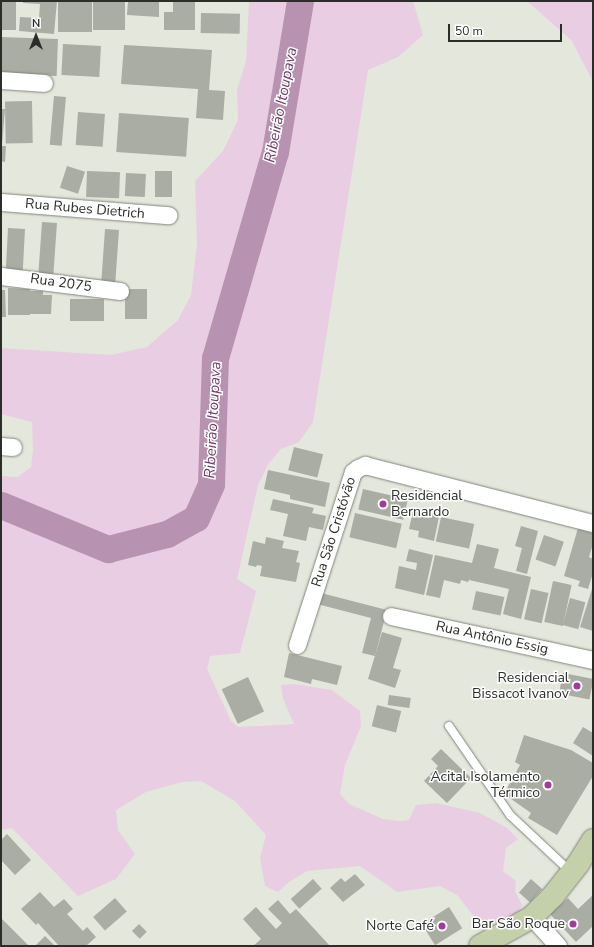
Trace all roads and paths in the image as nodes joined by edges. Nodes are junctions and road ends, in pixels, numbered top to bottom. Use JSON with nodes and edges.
{"nodes":[{"id":1,"x":1,"y":80,"type":"edge"},
{"id":2,"x":44,"y":83,"type":"dead end"},
{"id":3,"x":1,"y":202,"type":"edge"},
{"id":4,"x":168,"y":215,"type":"dead end"},
{"id":5,"x":1,"y":276,"type":"edge"},
{"id":6,"x":120,"y":291,"type":"dead end"},
{"id":7,"x":593,"y":523,"type":"edge"},
{"id":8,"x":391,"y":616,"type":"dead end"},
{"id":9,"x":297,"y":645,"type":"dead end"},
{"id":10,"x":593,"y":660,"type":"edge"},
{"id":11,"x":449,"y":726,"type":"dead end"},
{"id":12,"x":593,"y":840,"type":"edge"},
{"id":13,"x":572,"y":873,"type":"junction"},
{"id":14,"x":532,"y":917,"type":"junction"},
{"id":15,"x":480,"y":946,"type":"edge"},
{"id":16,"x":558,"y":946,"type":"edge"}],
"edges":[{"from":1,"to":2,"type":"street"},
{"from":3,"to":4,"type":"street","name":"Rua Rubes Dietrich"},
{"from":5,"to":6,"type":"street","name":"Rua 2075"},
{"from":7,"to":9,"type":"street","name":"Rua São Cristóvão"},
{"from":8,"to":10,"type":"street","name":"Rua Antônio Essig"},
{"from":11,"to":13,"type":"lane"},
{"from":12,"to":13,"type":"main road"},
{"from":13,"to":14,"type":"main road"},
{"from":14,"to":15,"type":"main road"},
{"from":14,"to":16,"type":"street"}]}
